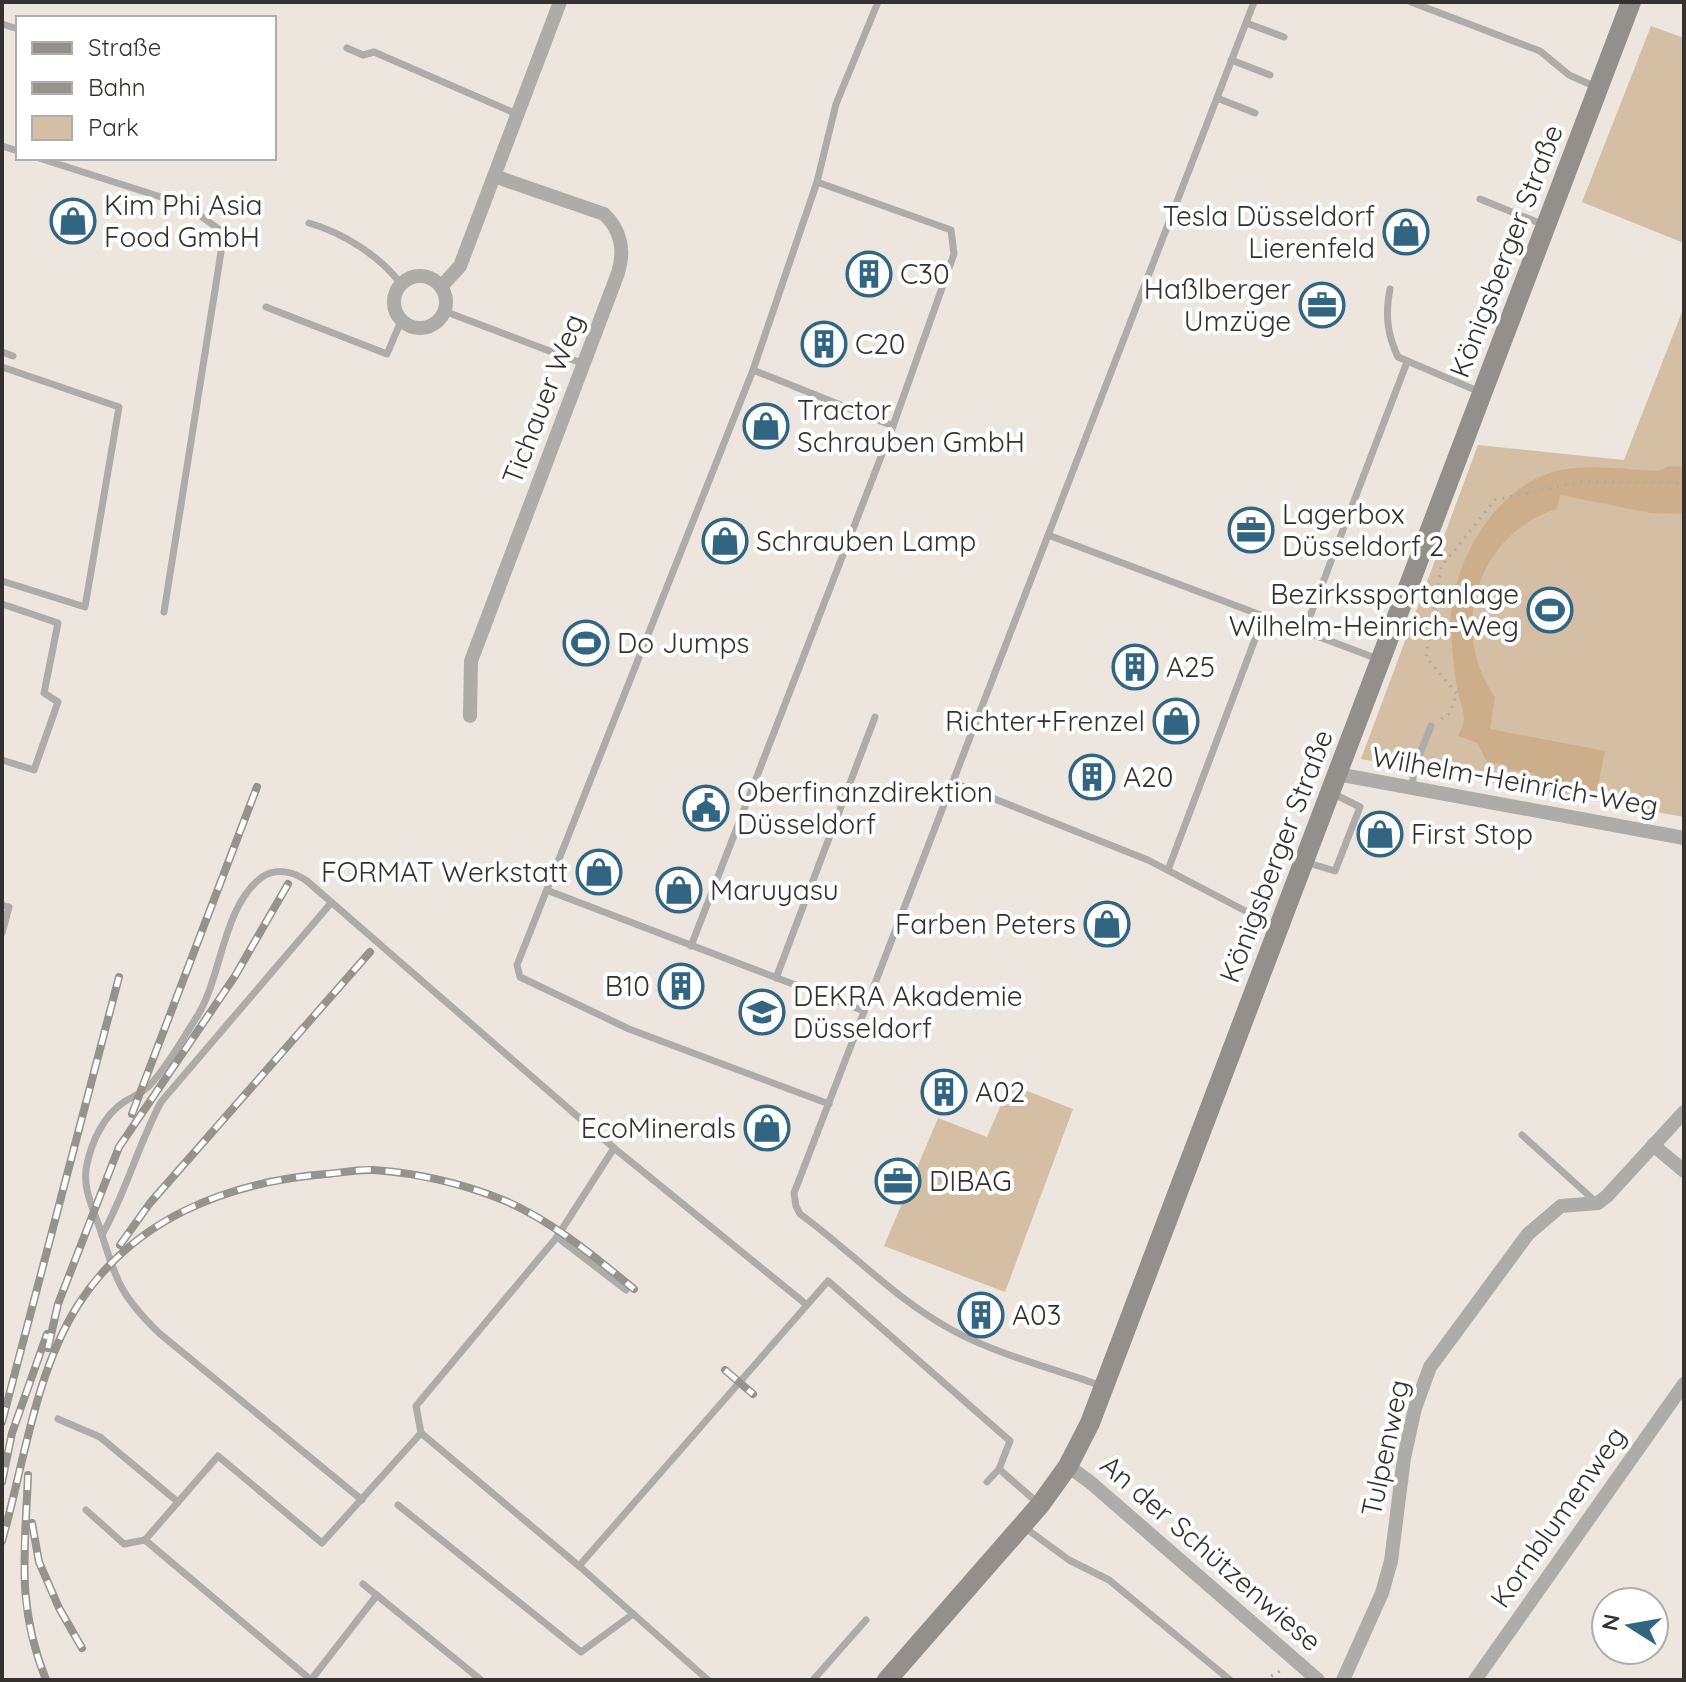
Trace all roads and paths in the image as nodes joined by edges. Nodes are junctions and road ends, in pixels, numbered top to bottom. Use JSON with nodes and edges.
{"nodes":[{"id":1,"x":560,"y":2,"type":"edge"},
{"id":2,"x":878,"y":2,"type":"edge"},
{"id":3,"x":1254,"y":2,"type":"edge"},
{"id":4,"x":1411,"y":2,"type":"edge"},
{"id":5,"x":1631,"y":2,"type":"edge"},
{"id":6,"x":1246,"y":23,"type":"junction"},
{"id":7,"x":1284,"y":37,"type":"dead end"},
{"id":8,"x":347,"y":48,"type":"dead end"},
{"id":9,"x":1231,"y":60,"type":"junction"},
{"id":10,"x":1270,"y":75,"type":"dead end"},
{"id":11,"x":1598,"y":88,"type":"junction"},
{"id":12,"x":1217,"y":98,"type":"junction"},
{"id":13,"x":1255,"y":113,"type":"dead end"},
{"id":14,"x":517,"y":114,"type":"junction"},
{"id":15,"x":45,"y":160,"type":"edge"},
{"id":16,"x":494,"y":176,"type":"junction"},
{"id":17,"x":817,"y":182,"type":"junction"},
{"id":18,"x":1480,"y":199,"type":"dead end"},
{"id":19,"x":309,"y":223,"type":"dead end"},
{"id":20,"x":1546,"y":226,"type":"junction"},
{"id":21,"x":401,"y":284,"type":"junction"},
{"id":22,"x":441,"y":287,"type":"junction"},
{"id":23,"x":1390,"y":289,"type":"dead end"},
{"id":24,"x":266,"y":307,"type":"dead end"},
{"id":25,"x":444,"y":311,"type":"junction"},
{"id":26,"x":401,"y":321,"type":"junction"},
{"id":27,"x":2,"y":352,"type":"edge"},
{"id":28,"x":13,"y":356,"type":"dead end"},
{"id":29,"x":1407,"y":362,"type":"junction"},
{"id":30,"x":584,"y":364,"type":"junction"},
{"id":31,"x":2,"y":367,"type":"edge"},
{"id":32,"x":753,"y":370,"type":"junction"},
{"id":33,"x":1482,"y":393,"type":"junction"},
{"id":34,"x":893,"y":426,"type":"junction"},
{"id":35,"x":1684,"y":483,"type":"edge"},
{"id":36,"x":1048,"y":535,"type":"junction"},
{"id":37,"x":2,"y":581,"type":"edge"},
{"id":38,"x":2,"y":604,"type":"edge"},
{"id":39,"x":164,"y":612,"type":"dead end"},
{"id":40,"x":1263,"y":618,"type":"junction"},
{"id":41,"x":1304,"y":632,"type":"junction"},
{"id":42,"x":1380,"y":660,"type":"junction"},
{"id":43,"x":470,"y":716,"type":"dead end"},
{"id":44,"x":875,"y":717,"type":"dead end"},
{"id":45,"x":1431,"y":726,"type":"joint"},
{"id":46,"x":2,"y":760,"type":"edge"},
{"id":47,"x":952,"y":782,"type":"junction"},
{"id":48,"x":1333,"y":783,"type":"junction"},
{"id":49,"x":1413,"y":788,"type":"junction"},
{"id":50,"x":1684,"y":838,"type":"edge"},
{"id":51,"x":1303,"y":862,"type":"junction"},
{"id":52,"x":1168,"y":870,"type":"junction"},
{"id":53,"x":549,"y":891,"type":"junction"},
{"id":54,"x":331,"y":903,"type":"junction"},
{"id":55,"x":2,"y":905,"type":"edge"},
{"id":56,"x":1279,"y":926,"type":"junction"},
{"id":57,"x":2,"y":933,"type":"edge"},
{"id":58,"x":691,"y":946,"type":"junction"},
{"id":59,"x":776,"y":978,"type":"junction"},
{"id":60,"x":864,"y":1011,"type":"junction"},
{"id":61,"x":829,"y":1104,"type":"junction"},
{"id":62,"x":1684,"y":1112,"type":"edge"},
{"id":63,"x":1522,"y":1135,"type":"dead end"},
{"id":64,"x":1653,"y":1145,"type":"junction"},
{"id":65,"x":614,"y":1148,"type":"junction"},
{"id":66,"x":1684,"y":1171,"type":"edge"},
{"id":67,"x":1598,"y":1203,"type":"junction"},
{"id":68,"x":102,"y":1235,"type":"junction"},
{"id":69,"x":557,"y":1237,"type":"junction"},
{"id":70,"x":626,"y":1290,"type":"dead end"},
{"id":71,"x":807,"y":1305,"type":"junction"},
{"id":72,"x":1684,"y":1384,"type":"edge"},
{"id":73,"x":1104,"y":1387,"type":"junction"},
{"id":74,"x":58,"y":1419,"type":"dead end"},
{"id":75,"x":421,"y":1433,"type":"junction"},
{"id":76,"x":1068,"y":1466,"type":"junction"},
{"id":77,"x":999,"y":1469,"type":"junction"},
{"id":78,"x":987,"y":1482,"type":"dead end"},
{"id":79,"x":362,"y":1500,"type":"junction"},
{"id":80,"x":178,"y":1502,"type":"junction"},
{"id":81,"x":398,"y":1505,"type":"dead end"},
{"id":82,"x":1040,"y":1505,"type":"junction"},
{"id":83,"x":86,"y":1510,"type":"dead end"},
{"id":84,"x":1022,"y":1525,"type":"junction"},
{"id":85,"x":145,"y":1540,"type":"junction"},
{"id":86,"x":579,"y":1566,"type":"junction"},
{"id":87,"x":363,"y":1584,"type":"dead end"},
{"id":88,"x":377,"y":1595,"type":"junction"},
{"id":89,"x":633,"y":1614,"type":"junction"},
{"id":90,"x":866,"y":1620,"type":"dead end"},
{"id":91,"x":1296,"y":1661,"type":"junction"},
{"id":92,"x":311,"y":1680,"type":"edge"},
{"id":93,"x":481,"y":1680,"type":"edge"},
{"id":94,"x":708,"y":1680,"type":"edge"},
{"id":95,"x":813,"y":1680,"type":"edge"},
{"id":96,"x":887,"y":1680,"type":"edge"},
{"id":97,"x":1230,"y":1680,"type":"edge"},
{"id":98,"x":1264,"y":1680,"type":"edge"},
{"id":99,"x":1318,"y":1680,"type":"edge"},
{"id":100,"x":1343,"y":1680,"type":"edge"},
{"id":101,"x":1475,"y":1680,"type":"edge"}],
"edges":[{"from":1,"to":14,"type":"street"},
{"from":2,"to":17,"type":"lane"},
{"from":3,"to":6,"type":"lane"},
{"from":4,"to":11,"type":"lane"},
{"from":5,"to":11,"type":"main road","name":"Königsberger Straße"},
{"from":6,"to":7,"type":"lane"},
{"from":6,"to":9,"type":"lane"},
{"from":8,"to":14,"type":"lane"},
{"from":9,"to":10,"type":"lane"},
{"from":9,"to":12,"type":"lane"},
{"from":11,"to":20,"type":"main road","name":"Königsberger Straße"},
{"from":12,"to":13,"type":"lane"},
{"from":12,"to":36,"type":"lane"},
{"from":14,"to":16,"type":"street"},
{"from":15,"to":39,"type":"lane"},
{"from":16,"to":22,"type":"street"},
{"from":16,"to":30,"type":"street","name":"Tichauer Weg"},
{"from":17,"to":32,"type":"lane"},
{"from":17,"to":34,"type":"lane"},
{"from":18,"to":20,"type":"lane"},
{"from":19,"to":21,"type":"lane"},
{"from":20,"to":33,"type":"main road","name":"Königsberger Straße"},
{"from":21,"to":22,"type":"street"},
{"from":21,"to":26,"type":"street"},
{"from":22,"to":25,"type":"street"},
{"from":23,"to":29,"type":"lane"},
{"from":24,"to":26,"type":"lane"},
{"from":25,"to":26,"type":"street"},
{"from":25,"to":30,"type":"lane"},
{"from":27,"to":28,"type":"lane"},
{"from":29,"to":33,"type":"lane"},
{"from":29,"to":41,"type":"lane"},
{"from":30,"to":43,"type":"street","name":"Tichauer Weg"},
{"from":31,"to":37,"type":"lane"},
{"from":32,"to":34,"type":"lane"},
{"from":32,"to":53,"type":"lane"},
{"from":33,"to":42,"type":"main road","name":"Königsberger Straße"},
{"from":34,"to":58,"type":"lane"},
{"from":35,"to":45,"type":"path"},
{"from":36,"to":40,"type":"lane"},
{"from":36,"to":47,"type":"lane"},
{"from":38,"to":46,"type":"lane"},
{"from":40,"to":41,"type":"lane"},
{"from":40,"to":52,"type":"lane"},
{"from":41,"to":42,"type":"lane"},
{"from":42,"to":48,"type":"main road","name":"Königsberger Straße"},
{"from":44,"to":59,"type":"lane"},
{"from":45,"to":49,"type":"lane"},
{"from":47,"to":52,"type":"lane"},
{"from":47,"to":60,"type":"lane"},
{"from":48,"to":49,"type":"street","name":"Wilhelm-Heinrich-Weg"},
{"from":48,"to":51,"type":"main road","name":"Königsberger Straße"},
{"from":48,"to":51,"type":"lane"},
{"from":49,"to":50,"type":"street","name":"Wilhelm-Heinrich-Weg"},
{"from":51,"to":56,"type":"main road","name":"Königsberger Straße"},
{"from":52,"to":56,"type":"lane"},
{"from":53,"to":58,"type":"lane"},
{"from":53,"to":61,"type":"lane"},
{"from":54,"to":65,"type":"lane"},
{"from":54,"to":68,"type":"lane"},
{"from":54,"to":68,"type":"lane"},
{"from":55,"to":57,"type":"lane"},
{"from":56,"to":73,"type":"main road","name":"Königsberger Straße"},
{"from":58,"to":59,"type":"lane"},
{"from":59,"to":60,"type":"lane"},
{"from":60,"to":61,"type":"lane"},
{"from":61,"to":73,"type":"lane"},
{"from":62,"to":64,"type":"street"},
{"from":63,"to":67,"type":"lane"},
{"from":64,"to":66,"type":"street"},
{"from":64,"to":67,"type":"street"},
{"from":65,"to":69,"type":"lane"},
{"from":65,"to":71,"type":"lane"},
{"from":67,"to":100,"type":"street","name":"Tulpenweg"},
{"from":68,"to":79,"type":"lane"},
{"from":69,"to":70,"type":"lane"},
{"from":69,"to":75,"type":"lane"},
{"from":71,"to":77,"type":"lane"},
{"from":71,"to":86,"type":"lane"},
{"from":72,"to":101,"type":"street","name":"Kornblumenweg"},
{"from":73,"to":76,"type":"main road","name":"Königsberger Straße"},
{"from":74,"to":80,"type":"lane"},
{"from":75,"to":79,"type":"lane"},
{"from":75,"to":86,"type":"lane"},
{"from":76,"to":82,"type":"main road","name":"Königsberger Straße"},
{"from":76,"to":91,"type":"street","name":"An der Schützenwiese"},
{"from":77,"to":78,"type":"lane"},
{"from":77,"to":82,"type":"lane"},
{"from":79,"to":80,"type":"lane"},
{"from":80,"to":85,"type":"lane"},
{"from":81,"to":89,"type":"lane"},
{"from":82,"to":84,"type":"main road","name":"Königsberger Straße"},
{"from":83,"to":85,"type":"lane"},
{"from":84,"to":96,"type":"main road","name":"Königsberger Straße"},
{"from":84,"to":97,"type":"lane"},
{"from":85,"to":92,"type":"lane"},
{"from":86,"to":89,"type":"lane"},
{"from":87,"to":88,"type":"lane"},
{"from":88,"to":92,"type":"lane"},
{"from":88,"to":93,"type":"lane"},
{"from":89,"to":94,"type":"lane"},
{"from":90,"to":95,"type":"lane"},
{"from":91,"to":98,"type":"path"},
{"from":91,"to":99,"type":"street","name":"An der Schützenwiese"}]}
